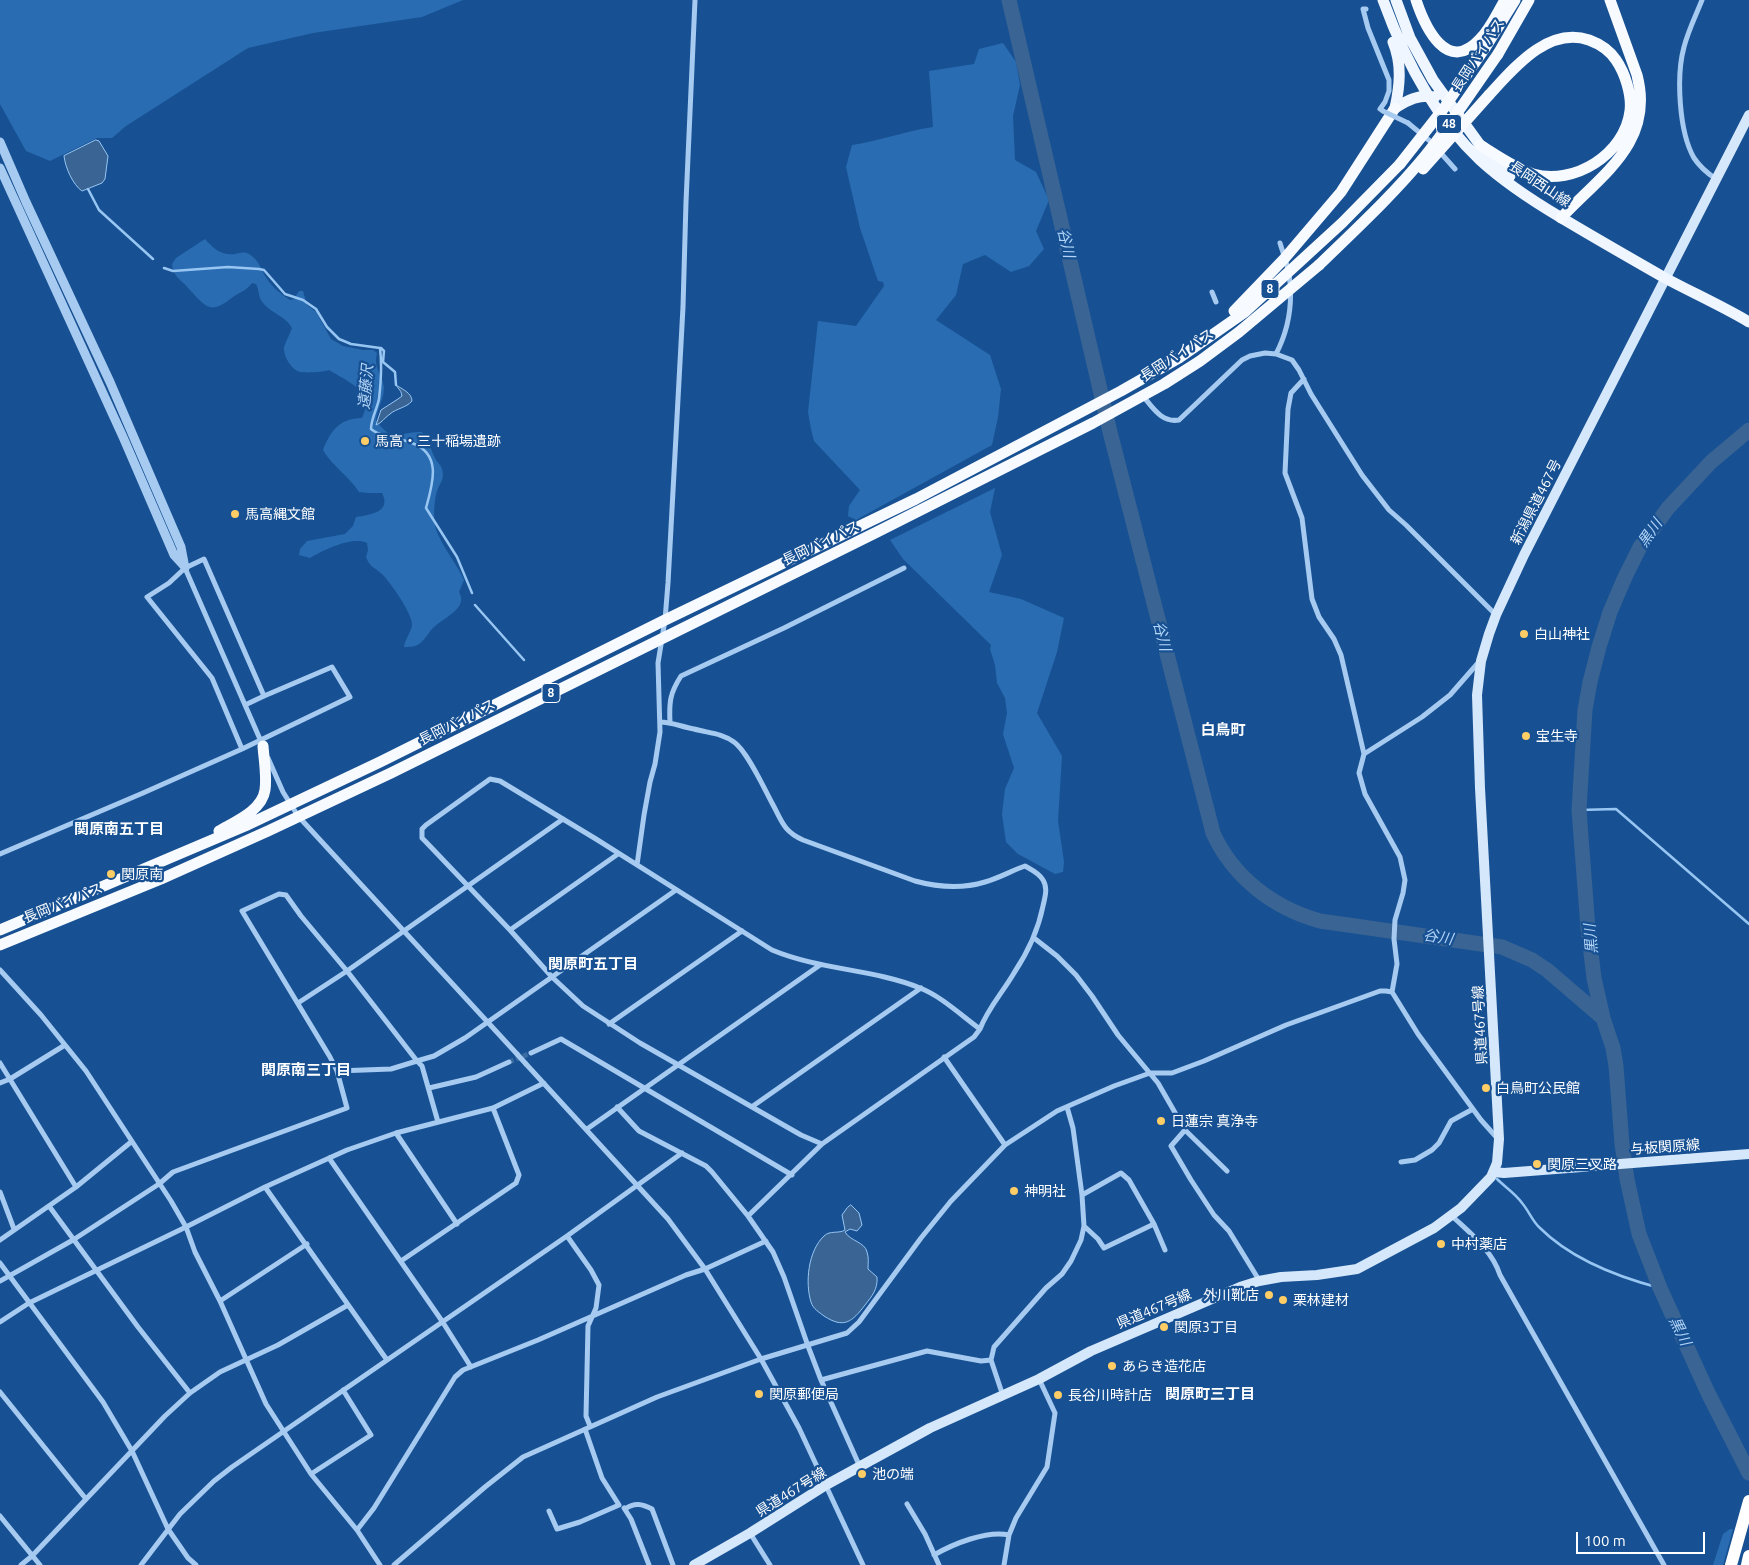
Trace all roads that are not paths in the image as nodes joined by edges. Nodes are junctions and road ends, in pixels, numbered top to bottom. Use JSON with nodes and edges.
{"nodes":[{"id":1,"x":695,"y":0,"type":"edge"},
{"id":2,"x":1375,"y":0,"type":"edge"},
{"id":3,"x":1383,"y":0,"type":"edge"},
{"id":4,"x":1396,"y":0,"type":"edge"},
{"id":5,"x":1416,"y":0,"type":"edge"},
{"id":6,"x":1505,"y":0,"type":"edge"},
{"id":7,"x":1514,"y":0,"type":"edge"},
{"id":8,"x":1529,"y":0,"type":"edge"},
{"id":9,"x":1610,"y":0,"type":"edge"},
{"id":10,"x":1702,"y":0,"type":"edge"},
{"id":11,"x":1366,"y":9,"type":"dead end"},
{"id":12,"x":1430,"y":96,"type":"junction"},
{"id":13,"x":1395,"y":108,"type":"junction"},
{"id":14,"x":1455,"y":110,"type":"junction"},
{"id":15,"x":1749,"y":115,"type":"edge"},
{"id":16,"x":0,"y":142,"type":"edge"},
{"id":17,"x":1480,"y":145,"type":"junction"},
{"id":18,"x":0,"y":168,"type":"edge"},
{"id":19,"x":1455,"y":169,"type":"dead end"},
{"id":20,"x":1716,"y":179,"type":"junction"},
{"id":21,"x":1558,"y":216,"type":"junction"},
{"id":22,"x":1280,"y":243,"type":"dead end"},
{"id":23,"x":1284,"y":259,"type":"junction"},
{"id":24,"x":1319,"y":265,"type":"junction"},
{"id":25,"x":1289,"y":273,"type":"junction"},
{"id":26,"x":1666,"y":278,"type":"junction"},
{"id":27,"x":1289,"y":290,"type":"junction"},
{"id":28,"x":1212,"y":292,"type":"dead end"},
{"id":29,"x":1216,"y":302,"type":"dead end"},
{"id":30,"x":1749,"y":322,"type":"edge"},
{"id":31,"x":1276,"y":354,"type":"junction"},
{"id":32,"x":1179,"y":358,"type":"junction"},
{"id":33,"x":1304,"y":379,"type":"junction"},
{"id":34,"x":1141,"y":393,"type":"junction"},
{"id":35,"x":185,"y":568,"type":"junction"},
{"id":36,"x":904,"y":568,"type":"dead end"},
{"id":37,"x":1496,"y":615,"type":"junction"},
{"id":38,"x":665,"y":620,"type":"junction"},
{"id":39,"x":663,"y":637,"type":"junction"},
{"id":40,"x":1481,"y":661,"type":"junction"},
{"id":41,"x":264,"y":696,"type":"junction"},
{"id":42,"x":246,"y":706,"type":"junction"},
{"id":43,"x":660,"y":722,"type":"junction"},
{"id":44,"x":670,"y":722,"type":"junction"},
{"id":45,"x":262,"y":743,"type":"junction"},
{"id":46,"x":242,"y":749,"type":"junction"},
{"id":47,"x":1364,"y":754,"type":"junction"},
{"id":48,"x":290,"y":804,"type":"junction"},
{"id":49,"x":298,"y":816,"type":"junction"},
{"id":50,"x":563,"y":820,"type":"junction"},
{"id":51,"x":185,"y":852,"type":"junction"},
{"id":52,"x":0,"y":854,"type":"edge"},
{"id":53,"x":618,"y":854,"type":"junction"},
{"id":54,"x":637,"y":865,"type":"junction"},
{"id":55,"x":468,"y":886,"type":"junction"},
{"id":56,"x":676,"y":890,"type":"junction"},
{"id":57,"x":0,"y":930,"type":"edge"},
{"id":58,"x":510,"y":930,"type":"junction"},
{"id":59,"x":404,"y":931,"type":"junction"},
{"id":60,"x":742,"y":931,"type":"junction"},
{"id":61,"x":1488,"y":934,"type":"joint"},
{"id":62,"x":1034,"y":938,"type":"junction"},
{"id":63,"x":0,"y":945,"type":"edge"},
{"id":64,"x":820,"y":965,"type":"junction"},
{"id":65,"x":0,"y":970,"type":"edge"},
{"id":66,"x":348,"y":971,"type":"junction"},
{"id":67,"x":552,"y":976,"type":"junction"},
{"id":68,"x":921,"y":988,"type":"junction"},
{"id":69,"x":1392,"y":992,"type":"junction"},
{"id":70,"x":298,"y":1003,"type":"junction"},
{"id":71,"x":488,"y":1022,"type":"junction"},
{"id":72,"x":608,"y":1024,"type":"junction"},
{"id":73,"x":980,"y":1029,"type":"junction"},
{"id":74,"x":66,"y":1045,"type":"junction"},
{"id":75,"x":531,"y":1053,"type":"tunnel mouth"},
{"id":76,"x":944,"y":1057,"type":"junction"},
{"id":77,"x":416,"y":1061,"type":"junction"},
{"id":78,"x":509,"y":1062,"type":"tunnel mouth"},
{"id":79,"x":0,"y":1063,"type":"edge"},
{"id":80,"x":679,"y":1065,"type":"junction"},
{"id":81,"x":337,"y":1071,"type":"junction"},
{"id":82,"x":1150,"y":1073,"type":"junction"},
{"id":83,"x":10,"y":1079,"type":"junction"},
{"id":84,"x":0,"y":1083,"type":"edge"},
{"id":85,"x":544,"y":1084,"type":"junction"},
{"id":86,"x":429,"y":1088,"type":"junction"},
{"id":87,"x":643,"y":1088,"type":"junction"},
{"id":88,"x":753,"y":1106,"type":"junction"},
{"id":89,"x":617,"y":1107,"type":"junction"},
{"id":90,"x":1067,"y":1107,"type":"junction"},
{"id":91,"x":493,"y":1108,"type":"junction"},
{"id":92,"x":1473,"y":1108,"type":"junction"},
{"id":93,"x":438,"y":1122,"type":"junction"},
{"id":94,"x":587,"y":1129,"type":"junction"},
{"id":95,"x":1185,"y":1130,"type":"junction"},
{"id":96,"x":396,"y":1133,"type":"junction"},
{"id":97,"x":1499,"y":1139,"type":"junction"},
{"id":98,"x":131,"y":1142,"type":"junction"},
{"id":99,"x":822,"y":1144,"type":"junction"},
{"id":100,"x":1005,"y":1145,"type":"junction"},
{"id":101,"x":682,"y":1153,"type":"junction"},
{"id":102,"x":1749,"y":1154,"type":"edge"},
{"id":103,"x":329,"y":1158,"type":"junction"},
{"id":104,"x":1401,"y":1162,"type":"dead end"},
{"id":105,"x":1227,"y":1171,"type":"dead end"},
{"id":106,"x":1494,"y":1172,"type":"junction"},
{"id":107,"x":792,"y":1175,"type":"junction"},
{"id":108,"x":158,"y":1184,"type":"junction"},
{"id":109,"x":638,"y":1185,"type":"junction"},
{"id":110,"x":76,"y":1187,"type":"junction"},
{"id":111,"x":265,"y":1187,"type":"junction"},
{"id":112,"x":0,"y":1192,"type":"edge"},
{"id":113,"x":1082,"y":1195,"type":"junction"},
{"id":114,"x":49,"y":1206,"type":"junction"},
{"id":115,"x":748,"y":1216,"type":"junction"},
{"id":116,"x":1452,"y":1216,"type":"junction"},
{"id":117,"x":457,"y":1224,"type":"junction"},
{"id":118,"x":1154,"y":1224,"type":"junction"},
{"id":119,"x":1084,"y":1226,"type":"junction"},
{"id":120,"x":186,"y":1228,"type":"junction"},
{"id":121,"x":14,"y":1229,"type":"junction"},
{"id":122,"x":567,"y":1236,"type":"junction"},
{"id":123,"x":0,"y":1240,"type":"edge"},
{"id":124,"x":73,"y":1240,"type":"junction"},
{"id":125,"x":766,"y":1241,"type":"junction"},
{"id":126,"x":307,"y":1244,"type":"junction"},
{"id":127,"x":1165,"y":1250,"type":"dead end"},
{"id":128,"x":401,"y":1261,"type":"junction"},
{"id":129,"x":0,"y":1263,"type":"edge"},
{"id":130,"x":96,"y":1269,"type":"junction"},
{"id":131,"x":705,"y":1270,"type":"junction"},
{"id":132,"x":8,"y":1275,"type":"junction"},
{"id":133,"x":0,"y":1281,"type":"edge"},
{"id":134,"x":1260,"y":1281,"type":"junction"},
{"id":135,"x":220,"y":1301,"type":"junction"},
{"id":136,"x":29,"y":1303,"type":"junction"},
{"id":137,"x":348,"y":1305,"type":"junction"},
{"id":138,"x":593,"y":1316,"type":"junction"},
{"id":139,"x":442,"y":1321,"type":"junction"},
{"id":140,"x":0,"y":1322,"type":"edge"},
{"id":141,"x":808,"y":1346,"type":"junction"},
{"id":142,"x":761,"y":1359,"type":"junction"},
{"id":143,"x":245,"y":1360,"type":"junction"},
{"id":144,"x":387,"y":1360,"type":"junction"},
{"id":145,"x":991,"y":1360,"type":"junction"},
{"id":146,"x":471,"y":1367,"type":"junction"},
{"id":147,"x":1039,"y":1379,"type":"junction"},
{"id":148,"x":821,"y":1380,"type":"junction"},
{"id":149,"x":343,"y":1390,"type":"junction"},
{"id":150,"x":0,"y":1392,"type":"edge"},
{"id":151,"x":190,"y":1393,"type":"junction"},
{"id":152,"x":1003,"y":1396,"type":"junction"},
{"id":153,"x":587,"y":1428,"type":"junction"},
{"id":154,"x":283,"y":1432,"type":"junction"},
{"id":155,"x":132,"y":1451,"type":"junction"},
{"id":156,"x":860,"y":1467,"type":"junction"},
{"id":157,"x":311,"y":1474,"type":"junction"},
{"id":158,"x":826,"y":1485,"type":"junction"},
{"id":159,"x":86,"y":1500,"type":"junction"},
{"id":160,"x":1749,"y":1501,"type":"edge"},
{"id":161,"x":907,"y":1504,"type":"dead end"},
{"id":162,"x":619,"y":1505,"type":"junction"},
{"id":163,"x":625,"y":1509,"type":"junction"},
{"id":164,"x":549,"y":1511,"type":"dead end"},
{"id":165,"x":0,"y":1516,"type":"edge"},
{"id":166,"x":168,"y":1529,"type":"junction"},
{"id":167,"x":357,"y":1530,"type":"junction"},
{"id":168,"x":750,"y":1533,"type":"junction"},
{"id":169,"x":1009,"y":1534,"type":"junction"},
{"id":170,"x":934,"y":1555,"type":"junction"},
{"id":171,"x":32,"y":1556,"type":"junction"},
{"id":172,"x":1749,"y":1556,"type":"edge"},
{"id":173,"x":21,"y":1565,"type":"edge"},
{"id":174,"x":40,"y":1565,"type":"edge"},
{"id":175,"x":141,"y":1565,"type":"edge"},
{"id":176,"x":196,"y":1565,"type":"edge"},
{"id":177,"x":380,"y":1565,"type":"edge"},
{"id":178,"x":394,"y":1565,"type":"edge"},
{"id":179,"x":649,"y":1565,"type":"edge"},
{"id":180,"x":673,"y":1565,"type":"edge"},
{"id":181,"x":694,"y":1565,"type":"edge"},
{"id":182,"x":770,"y":1565,"type":"edge"},
{"id":183,"x":863,"y":1565,"type":"edge"},
{"id":184,"x":939,"y":1565,"type":"edge"},
{"id":185,"x":1004,"y":1565,"type":"edge"},
{"id":186,"x":1664,"y":1565,"type":"edge"},
{"id":187,"x":1731,"y":1565,"type":"edge"},
{"id":188,"x":1747,"y":1565,"type":"edge"}],
"edges":[{"from":1,"to":38,"type":"street"},
{"from":2,"to":13,"type":"main road"},
{"from":3,"to":12,"type":"main road","name":"長岡西山線","number":"48"},
{"from":4,"to":14,"type":"main road","number":"48"},
{"from":5,"to":6,"type":"highway"},
{"from":7,"to":25,"type":"highway","name":"長岡バイパス","number":"8","bridge":true},
{"from":8,"to":24,"type":"highway","name":"長岡バイパス","number":"8","bridge":true},
{"from":9,"to":21,"type":"highway"},
{"from":10,"to":20,"type":"street"},
{"from":11,"to":19,"type":"street","bridge":true},
{"from":12,"to":13,"type":"main road"},
{"from":12,"to":14,"type":"main road"},
{"from":12,"to":21,"type":"main road","name":"長岡西山線","number":"48"},
{"from":13,"to":23,"type":"highway"},
{"from":14,"to":17,"type":"main road","number":"48"},
{"from":15,"to":20,"type":"main road","name":"新潟県道467号"},
{"from":16,"to":35,"type":"street"},
{"from":17,"to":21,"type":"main road","number":"48"},
{"from":17,"to":24,"type":"highway","bridge":true},
{"from":18,"to":35,"type":"street"},
{"from":20,"to":26,"type":"main road","name":"新潟県道467号"},
{"from":21,"to":26,"type":"main road","name":"長岡西山線","number":"48"},
{"from":22,"to":23,"type":"street"},
{"from":23,"to":25,"type":"street"},
{"from":23,"to":32,"type":"highway"},
{"from":24,"to":27,"type":"highway","name":"長岡バイパス","number":"8"},
{"from":25,"to":27,"type":"street"},
{"from":25,"to":32,"type":"highway","name":"長岡バイパス","number":"8"},
{"from":26,"to":30,"type":"main road","name":"長岡西山線","number":"48"},
{"from":26,"to":37,"type":"main road","name":"新潟県道467号"},
{"from":27,"to":31,"type":"street"},
{"from":27,"to":34,"type":"highway","name":"長岡バイパス","number":"8"},
{"from":28,"to":29,"type":"street"},
{"from":31,"to":33,"type":"street"},
{"from":31,"to":34,"type":"street"},
{"from":32,"to":38,"type":"highway","name":"長岡バイパス","number":"8"},
{"from":33,"to":37,"type":"street"},
{"from":33,"to":47,"type":"street"},
{"from":34,"to":39,"type":"highway","name":"長岡バイパス","number":"8"},
{"from":35,"to":41,"type":"street"},
{"from":35,"to":42,"type":"street"},
{"from":35,"to":46,"type":"street"},
{"from":36,"to":44,"type":"street"},
{"from":37,"to":40,"type":"main road","name":"新潟県道467号"},
{"from":38,"to":39,"type":"street"},
{"from":38,"to":48,"type":"highway","name":"長岡バイパス","number":"8"},
{"from":39,"to":43,"type":"street"},
{"from":39,"to":49,"type":"highway","name":"長岡バイパス","number":"8"},
{"from":40,"to":47,"type":"street"},
{"from":40,"to":61,"type":"main road","name":"新潟県道467号"},
{"from":41,"to":42,"type":"street"},
{"from":41,"to":45,"type":"street"},
{"from":42,"to":45,"type":"street"},
{"from":43,"to":44,"type":"street"},
{"from":43,"to":54,"type":"street"},
{"from":44,"to":62,"type":"street"},
{"from":45,"to":46,"type":"street"},
{"from":45,"to":48,"type":"street"},
{"from":45,"to":51,"type":"highway"},
{"from":46,"to":52,"type":"street"},
{"from":47,"to":69,"type":"street"},
{"from":48,"to":49,"type":"street"},
{"from":48,"to":51,"type":"highway","name":"長岡バイパス","number":"8"},
{"from":49,"to":59,"type":"street"},
{"from":49,"to":63,"type":"highway","name":"長岡バイパス","number":"8"},
{"from":50,"to":53,"type":"street"},
{"from":50,"to":55,"type":"street"},
{"from":50,"to":55,"type":"street"},
{"from":51,"to":57,"type":"highway","name":"長岡バイパス","number":"8"},
{"from":53,"to":54,"type":"street"},
{"from":53,"to":58,"type":"street"},
{"from":54,"to":56,"type":"street"},
{"from":55,"to":58,"type":"street"},
{"from":55,"to":59,"type":"street"},
{"from":56,"to":60,"type":"street"},
{"from":56,"to":67,"type":"street"},
{"from":58,"to":67,"type":"street"},
{"from":59,"to":66,"type":"street"},
{"from":59,"to":71,"type":"street"},
{"from":60,"to":64,"type":"street"},
{"from":60,"to":72,"type":"street"},
{"from":61,"to":97,"type":"main road","name":"県道467号線"},
{"from":62,"to":73,"type":"street"},
{"from":62,"to":82,"type":"street"},
{"from":64,"to":68,"type":"street"},
{"from":64,"to":80,"type":"street"},
{"from":65,"to":74,"type":"street"},
{"from":66,"to":70,"type":"street"},
{"from":66,"to":70,"type":"street"},
{"from":66,"to":77,"type":"street"},
{"from":67,"to":71,"type":"street"},
{"from":67,"to":72,"type":"street"},
{"from":68,"to":73,"type":"street"},
{"from":68,"to":88,"type":"street"},
{"from":69,"to":82,"type":"street"},
{"from":69,"to":92,"type":"street"},
{"from":70,"to":81,"type":"street"},
{"from":71,"to":77,"type":"street"},
{"from":71,"to":85,"type":"street","bridge":true},
{"from":72,"to":80,"type":"street"},
{"from":73,"to":76,"type":"street"},
{"from":74,"to":83,"type":"street"},
{"from":74,"to":98,"type":"street"},
{"from":75,"to":87,"type":"street"},
{"from":76,"to":99,"type":"street"},
{"from":76,"to":100,"type":"street"},
{"from":77,"to":81,"type":"street"},
{"from":77,"to":86,"type":"street"},
{"from":78,"to":86,"type":"street"},
{"from":79,"to":83,"type":"street"},
{"from":80,"to":87,"type":"street"},
{"from":80,"to":88,"type":"street"},
{"from":81,"to":108,"type":"street"},
{"from":82,"to":90,"type":"street"},
{"from":82,"to":95,"type":"street"},
{"from":83,"to":84,"type":"street"},
{"from":83,"to":110,"type":"street"},
{"from":85,"to":91,"type":"street"},
{"from":85,"to":94,"type":"street"},
{"from":86,"to":93,"type":"street"},
{"from":87,"to":89,"type":"street"},
{"from":87,"to":107,"type":"street"},
{"from":88,"to":99,"type":"street"},
{"from":89,"to":94,"type":"street"},
{"from":89,"to":101,"type":"street"},
{"from":90,"to":100,"type":"street"},
{"from":90,"to":113,"type":"street"},
{"from":91,"to":93,"type":"street"},
{"from":91,"to":117,"type":"street"},
{"from":92,"to":97,"type":"street"},
{"from":92,"to":104,"type":"street"},
{"from":93,"to":96,"type":"street"},
{"from":94,"to":109,"type":"street"},
{"from":95,"to":105,"type":"street"},
{"from":95,"to":134,"type":"street"},
{"from":96,"to":103,"type":"street"},
{"from":96,"to":117,"type":"street"},
{"from":97,"to":106,"type":"main road","name":"県道467号線"},
{"from":98,"to":108,"type":"street"},
{"from":98,"to":110,"type":"street"},
{"from":99,"to":107,"type":"street"},
{"from":100,"to":141,"type":"street"},
{"from":101,"to":109,"type":"street"},
{"from":101,"to":115,"type":"street"},
{"from":102,"to":106,"type":"main road","name":"与板関原線"},
{"from":103,"to":111,"type":"street"},
{"from":103,"to":128,"type":"street"},
{"from":106,"to":116,"type":"main road","name":"県道467号線"},
{"from":107,"to":115,"type":"street"},
{"from":108,"to":120,"type":"street"},
{"from":108,"to":124,"type":"street"},
{"from":109,"to":122,"type":"street"},
{"from":109,"to":131,"type":"street"},
{"from":110,"to":114,"type":"street"},
{"from":111,"to":120,"type":"street"},
{"from":111,"to":126,"type":"street"},
{"from":112,"to":121,"type":"street"},
{"from":113,"to":118,"type":"street"},
{"from":113,"to":119,"type":"street"},
{"from":114,"to":121,"type":"street"},
{"from":114,"to":124,"type":"street"},
{"from":115,"to":125,"type":"street"},
{"from":116,"to":134,"type":"main road","name":"県道467号線"},
{"from":116,"to":186,"type":"street"},
{"from":117,"to":128,"type":"street"},
{"from":118,"to":119,"type":"street"},
{"from":118,"to":127,"type":"street"},
{"from":119,"to":145,"type":"street"},
{"from":120,"to":130,"type":"street"},
{"from":120,"to":135,"type":"street"},
{"from":121,"to":123,"type":"street"},
{"from":122,"to":138,"type":"street"},
{"from":122,"to":139,"type":"street"},
{"from":124,"to":130,"type":"street"},
{"from":124,"to":132,"type":"street"},
{"from":125,"to":131,"type":"street"},
{"from":125,"to":141,"type":"street"},
{"from":126,"to":135,"type":"street"},
{"from":126,"to":137,"type":"street"},
{"from":128,"to":139,"type":"street"},
{"from":129,"to":132,"type":"street"},
{"from":130,"to":136,"type":"street"},
{"from":130,"to":151,"type":"street"},
{"from":131,"to":138,"type":"street"},
{"from":131,"to":142,"type":"street"},
{"from":132,"to":133,"type":"street"},
{"from":132,"to":136,"type":"street"},
{"from":134,"to":147,"type":"main road","name":"県道467号線"},
{"from":135,"to":143,"type":"street"},
{"from":136,"to":140,"type":"street"},
{"from":136,"to":155,"type":"street"},
{"from":137,"to":143,"type":"street"},
{"from":137,"to":144,"type":"street"},
{"from":138,"to":146,"type":"street"},
{"from":138,"to":153,"type":"street"},
{"from":139,"to":144,"type":"street"},
{"from":139,"to":146,"type":"street"},
{"from":141,"to":142,"type":"street"},
{"from":141,"to":148,"type":"street"},
{"from":142,"to":153,"type":"street"},
{"from":142,"to":158,"type":"street"},
{"from":143,"to":151,"type":"street"},
{"from":143,"to":154,"type":"street"},
{"from":144,"to":149,"type":"street"},
{"from":145,"to":148,"type":"street"},
{"from":145,"to":152,"type":"street"},
{"from":146,"to":167,"type":"street"},
{"from":147,"to":152,"type":"main road","name":"県道467号線"},
{"from":147,"to":169,"type":"street"},
{"from":148,"to":156,"type":"street"},
{"from":149,"to":154,"type":"street"},
{"from":149,"to":157,"type":"street"},
{"from":150,"to":159,"type":"street"},
{"from":151,"to":155,"type":"street"},
{"from":152,"to":156,"type":"main road","name":"県道467号線"},
{"from":153,"to":162,"type":"street"},
{"from":153,"to":178,"type":"street"},
{"from":154,"to":157,"type":"street"},
{"from":154,"to":166,"type":"street"},
{"from":155,"to":159,"type":"street"},
{"from":155,"to":166,"type":"street"},
{"from":156,"to":158,"type":"main road","name":"県道467号線"},
{"from":157,"to":167,"type":"street"},
{"from":158,"to":168,"type":"main road","name":"県道467号線"},
{"from":158,"to":183,"type":"street"},
{"from":159,"to":171,"type":"street"},
{"from":160,"to":187,"type":"highway"},
{"from":161,"to":170,"type":"street"},
{"from":162,"to":163,"type":"street"},
{"from":162,"to":164,"type":"street"},
{"from":163,"to":179,"type":"street"},
{"from":163,"to":180,"type":"street"},
{"from":165,"to":171,"type":"street"},
{"from":166,"to":175,"type":"street"},
{"from":166,"to":176,"type":"street"},
{"from":167,"to":177,"type":"street"},
{"from":168,"to":181,"type":"main road","name":"県道467号線"},
{"from":168,"to":182,"type":"street"},
{"from":169,"to":170,"type":"street"},
{"from":169,"to":185,"type":"street"},
{"from":170,"to":184,"type":"street"},
{"from":171,"to":173,"type":"street"},
{"from":171,"to":174,"type":"street"},
{"from":172,"to":188,"type":"highway"}]}
